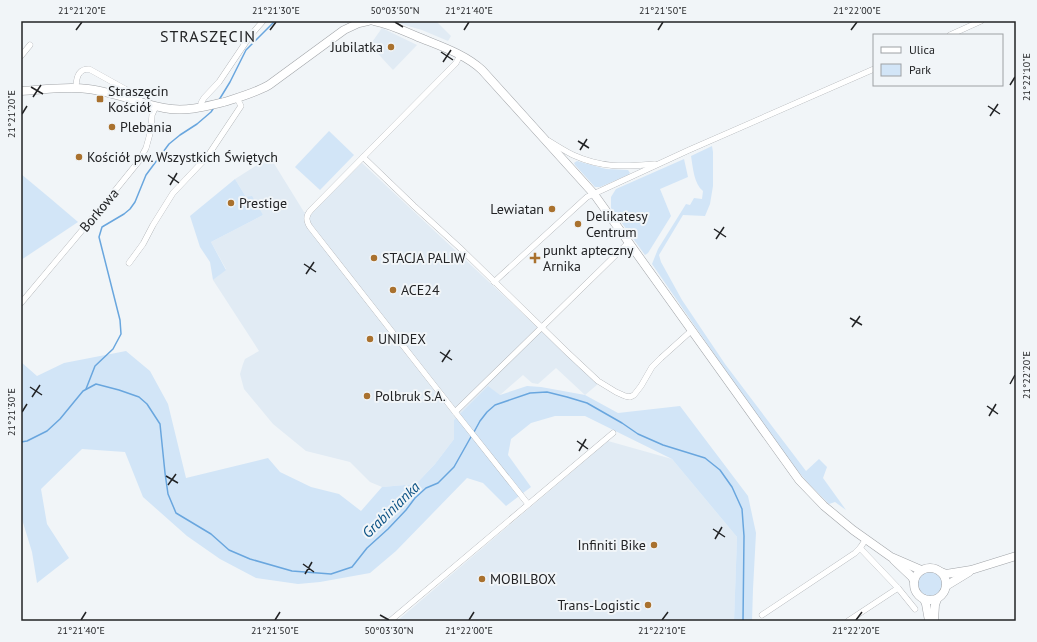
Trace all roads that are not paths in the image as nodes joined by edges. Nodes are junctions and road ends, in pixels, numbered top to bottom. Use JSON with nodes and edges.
{"nodes":[{"id":1,"x":263,"y":21,"type":"edge"},
{"id":2,"x":368,"y":21,"type":"edge"},
{"id":3,"x":374,"y":21,"type":"edge"},
{"id":4,"x":981,"y":21,"type":"edge"},
{"id":5,"x":359,"y":22,"type":"edge"},
{"id":6,"x":952,"y":34,"type":"edge"},
{"id":7,"x":30,"y":46,"type":"dead end"},
{"id":8,"x":460,"y":55,"type":"junction"},
{"id":9,"x":21,"y":56,"type":"edge"},
{"id":10,"x":873,"y":69,"type":"edge"},
{"id":11,"x":76,"y":88,"type":"junction"},
{"id":12,"x":21,"y":91,"type":"edge"},
{"id":13,"x":236,"y":98,"type":"junction"},
{"id":14,"x":143,"y":102,"type":"junction"},
{"id":15,"x":156,"y":106,"type":"junction"},
{"id":16,"x":205,"y":107,"type":"junction"},
{"id":17,"x":545,"y":140,"type":"junction"},
{"id":18,"x":363,"y":157,"type":"junction"},
{"id":19,"x":661,"y":163,"type":"junction"},
{"id":20,"x":594,"y":194,"type":"junction"},
{"id":21,"x":628,"y":243,"type":"junction"},
{"id":22,"x":129,"y":263,"type":"dead end"},
{"id":23,"x":494,"y":282,"type":"junction"},
{"id":24,"x":21,"y":303,"type":"edge"},
{"id":25,"x":542,"y":328,"type":"junction"},
{"id":26,"x":691,"y":331,"type":"junction"},
{"id":27,"x":455,"y":412,"type":"junction"},
{"id":28,"x":613,"y":433,"type":"dead end"},
{"id":29,"x":528,"y":504,"type":"junction"},
{"id":30,"x":866,"y":539,"type":"junction"},
{"id":31,"x":860,"y":548,"type":"junction"},
{"id":32,"x":1016,"y":556,"type":"edge"},
{"id":33,"x":891,"y":557,"type":"junction"},
{"id":34,"x":921,"y":570,"type":"junction"},
{"id":35,"x":971,"y":570,"type":"junction"},
{"id":36,"x":941,"y":572,"type":"junction"},
{"id":37,"x":914,"y":581,"type":"junction"},
{"id":38,"x":946,"y":586,"type":"junction"},
{"id":39,"x":898,"y":588,"type":"junction"},
{"id":40,"x":924,"y":599,"type":"junction"},
{"id":41,"x":937,"y":599,"type":"junction"},
{"id":42,"x":915,"y":609,"type":"dead end"},
{"id":43,"x":762,"y":615,"type":"dead end"},
{"id":44,"x":390,"y":621,"type":"edge"},
{"id":45,"x":848,"y":621,"type":"edge"},
{"id":46,"x":929,"y":621,"type":"edge"},
{"id":47,"x":934,"y":621,"type":"edge"}],
"edges":[{"from":1,"to":16,"type":"street"},
{"from":2,"to":5,"type":"street"},
{"from":3,"to":8,"type":"street"},
{"from":4,"to":6,"type":"street"},
{"from":5,"to":13,"type":"street"},
{"from":7,"to":9,"type":"street"},
{"from":8,"to":17,"type":"street"},
{"from":8,"to":18,"type":"street"},
{"from":10,"to":19,"type":"street"},
{"from":11,"to":12,"type":"street"},
{"from":11,"to":14,"type":"street"},
{"from":11,"to":14,"type":"street"},
{"from":13,"to":16,"type":"street"},
{"from":13,"to":22,"type":"street"},
{"from":14,"to":15,"type":"street"},
{"from":15,"to":16,"type":"street"},
{"from":15,"to":24,"type":"street","name":"Borkowa"},
{"from":17,"to":19,"type":"street"},
{"from":17,"to":20,"type":"street"},
{"from":18,"to":23,"type":"street"},
{"from":18,"to":27,"type":"street"},
{"from":19,"to":20,"type":"street"},
{"from":20,"to":21,"type":"street"},
{"from":20,"to":23,"type":"street"},
{"from":21,"to":25,"type":"street"},
{"from":21,"to":26,"type":"street"},
{"from":23,"to":25,"type":"street"},
{"from":25,"to":26,"type":"street"},
{"from":25,"to":27,"type":"street"},
{"from":26,"to":30,"type":"street"},
{"from":27,"to":29,"type":"street"},
{"from":28,"to":29,"type":"street"},
{"from":29,"to":44,"type":"street"},
{"from":30,"to":31,"type":"street"},
{"from":30,"to":33,"type":"street"},
{"from":31,"to":39,"type":"street"},
{"from":31,"to":43,"type":"street"},
{"from":32,"to":35,"type":"street"},
{"from":33,"to":34,"type":"street"},
{"from":33,"to":37,"type":"street"},
{"from":34,"to":36,"type":"street"},
{"from":34,"to":37,"type":"street"},
{"from":35,"to":36,"type":"street"},
{"from":35,"to":38,"type":"street"},
{"from":36,"to":38,"type":"street"},
{"from":37,"to":40,"type":"street"},
{"from":38,"to":41,"type":"street"},
{"from":39,"to":42,"type":"street"},
{"from":39,"to":45,"type":"street"},
{"from":40,"to":41,"type":"street"},
{"from":40,"to":46,"type":"street"},
{"from":41,"to":47,"type":"street"}]}
